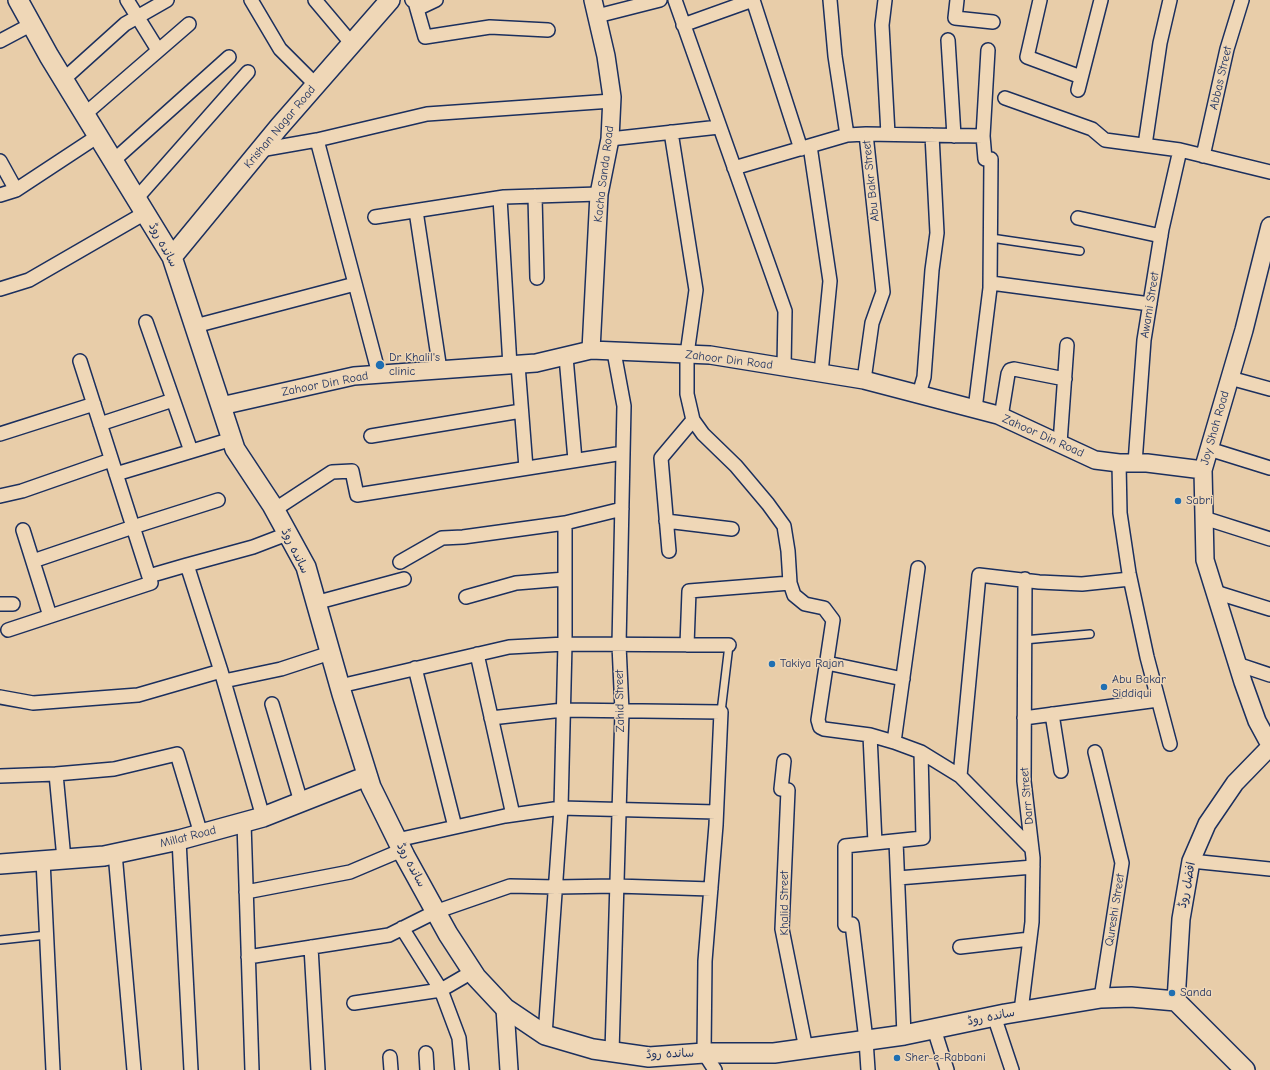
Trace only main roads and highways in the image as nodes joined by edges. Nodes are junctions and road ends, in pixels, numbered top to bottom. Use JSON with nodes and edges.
{"nodes":[{"id":1,"x":18,"y":0,"type":"edge"},
{"id":2,"x":390,"y":0,"type":"edge"},
{"id":3,"x":172,"y":257,"type":"junction"},
{"id":4,"x":367,"y":776,"type":"junction"},
{"id":5,"x":0,"y":864,"type":"edge"},
{"id":6,"x":1245,"y":1070,"type":"edge"}],
"edges":[{"from":1,"to":3,"type":"main road","name":"ساندہ روڈ"},
{"from":2,"to":3,"type":"main road","name":"Krishan Nagar Road"},
{"from":3,"to":4,"type":"main road","name":"ساندہ روڈ"},
{"from":4,"to":5,"type":"main road","name":"Millat Road"},
{"from":4,"to":6,"type":"main road","name":"ساندہ روڈ"}]}
